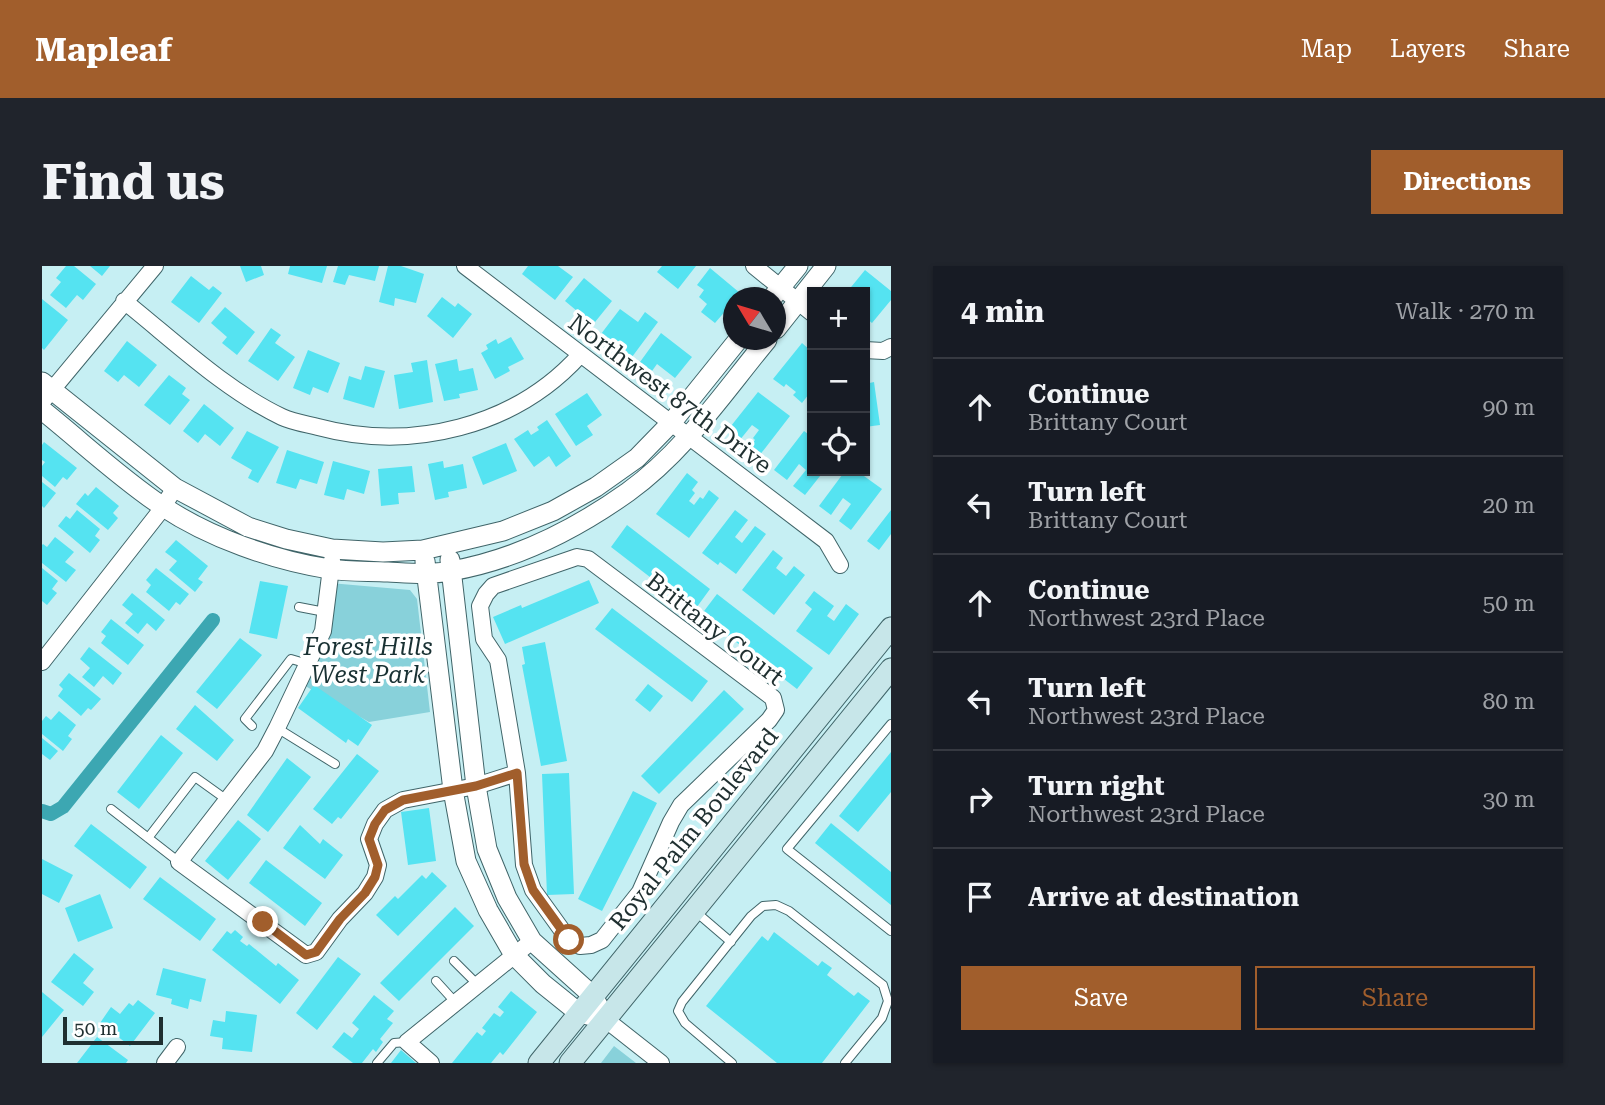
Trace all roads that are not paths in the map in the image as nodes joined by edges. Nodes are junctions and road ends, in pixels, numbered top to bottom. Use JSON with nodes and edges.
{"nodes":[{"id":1,"x":155,"y":266,"type":"edge"},
{"id":2,"x":465,"y":266,"type":"edge"},
{"id":3,"x":754,"y":266,"type":"edge"},
{"id":4,"x":798,"y":266,"type":"edge"},
{"id":5,"x":826,"y":266,"type":"edge"},
{"id":6,"x":771,"y":287,"type":"edge"},
{"id":7,"x":781,"y":287,"type":"edge"},
{"id":8,"x":786,"y":298,"type":"edge"},
{"id":9,"x":124,"y":301,"type":"junction"},
{"id":10,"x":805,"y":307,"type":"edge"},
{"id":11,"x":786,"y":320,"type":"edge"},
{"id":12,"x":891,"y":347,"type":"edge"},
{"id":13,"x":730,"y":350,"type":"edge"},
{"id":14,"x":759,"y":350,"type":"edge"},
{"id":15,"x":870,"y":350,"type":"edge"},
{"id":16,"x":580,"y":355,"type":"junction"},
{"id":17,"x":45,"y":391,"type":"edge"},
{"id":18,"x":42,"y":410,"type":"edge"},
{"id":19,"x":672,"y":422,"type":"junction"},
{"id":20,"x":689,"y":435,"type":"junction"},
{"id":21,"x":175,"y":488,"type":"junction"},
{"id":22,"x":163,"y":507,"type":"junction"},
{"id":23,"x":449,"y":546,"type":"junction"},
{"id":24,"x":332,"y":549,"type":"junction"},
{"id":25,"x":424,"y":550,"type":"junction"},
{"id":26,"x":840,"y":565,"type":"dead end"},
{"id":27,"x":332,"y":569,"type":"junction"},
{"id":28,"x":451,"y":571,"type":"junction"},
{"id":29,"x":427,"y":573,"type":"junction"},
{"id":30,"x":299,"y":607,"type":"dead end"},
{"id":31,"x":326,"y":612,"type":"junction"},
{"id":32,"x":891,"y":628,"type":"edge"},
{"id":33,"x":42,"y":662,"type":"edge"},
{"id":34,"x":308,"y":664,"type":"junction"},
{"id":35,"x":891,"y":669,"type":"edge"},
{"id":36,"x":891,"y":724,"type":"edge"},
{"id":37,"x":253,"y":726,"type":"dead end"},
{"id":38,"x":277,"y":728,"type":"junction"},
{"id":39,"x":335,"y":764,"type":"dead end"},
{"id":40,"x":517,"y":773,"type":"junction"},
{"id":41,"x":476,"y":786,"type":"junction"},
{"id":42,"x":453,"y":790,"type":"junction"},
{"id":43,"x":227,"y":800,"type":"junction"},
{"id":44,"x":111,"y":809,"type":"dead end"},
{"id":45,"x":148,"y":838,"type":"junction"},
{"id":46,"x":180,"y":862,"type":"junction"},
{"id":47,"x":694,"y":911,"type":"junction"},
{"id":48,"x":891,"y":931,"type":"edge"},
{"id":49,"x":532,"y":941,"type":"junction"},
{"id":50,"x":731,"y":942,"type":"junction"},
{"id":51,"x":514,"y":955,"type":"junction"},
{"id":52,"x":454,"y":961,"type":"dead end"},
{"id":53,"x":436,"y":981,"type":"dead end"},
{"id":54,"x":478,"y":985,"type":"junction"},
{"id":55,"x":593,"y":996,"type":"junction"},
{"id":56,"x":456,"y":1003,"type":"junction"},
{"id":57,"x":579,"y":1013,"type":"junction"},
{"id":58,"x":605,"y":1019,"type":"junction"},
{"id":59,"x":407,"y":1042,"type":"junction"},
{"id":60,"x":177,"y":1047,"type":"dead end"},
{"id":61,"x":165,"y":1063,"type":"edge"},
{"id":62,"x":377,"y":1063,"type":"edge"},
{"id":63,"x":431,"y":1063,"type":"edge"},
{"id":64,"x":539,"y":1063,"type":"edge"},
{"id":65,"x":570,"y":1063,"type":"edge"},
{"id":66,"x":661,"y":1063,"type":"edge"},
{"id":67,"x":732,"y":1063,"type":"edge"},
{"id":68,"x":845,"y":1063,"type":"edge"}],
"edges":[{"from":1,"to":9,"type":"street"},
{"from":2,"to":16,"type":"street","name":"Northwest 87th Drive"},
{"from":3,"to":6,"type":"street"},
{"from":4,"to":7,"type":"street"},
{"from":5,"to":10,"type":"street"},
{"from":8,"to":10,"type":"street"},
{"from":9,"to":16,"type":"street"},
{"from":9,"to":17,"type":"street"},
{"from":10,"to":11,"type":"street"},
{"from":12,"to":15,"type":"street"},
{"from":13,"to":19,"type":"street"},
{"from":14,"to":20,"type":"street"},
{"from":16,"to":19,"type":"street","name":"Northwest 87th Drive"},
{"from":17,"to":21,"type":"street"},
{"from":18,"to":22,"type":"street"},
{"from":19,"to":20,"type":"street","name":"Northwest 87th Drive"},
{"from":19,"to":23,"type":"street"},
{"from":20,"to":26,"type":"street","name":"Northwest 87th Drive"},
{"from":20,"to":28,"type":"street"},
{"from":21,"to":22,"type":"street"},
{"from":21,"to":24,"type":"street"},
{"from":22,"to":27,"type":"street"},
{"from":22,"to":33,"type":"street"},
{"from":23,"to":25,"type":"street"},
{"from":23,"to":28,"type":"street"},
{"from":24,"to":25,"type":"street"},
{"from":24,"to":27,"type":"street"},
{"from":25,"to":29,"type":"street"},
{"from":27,"to":29,"type":"street"},
{"from":27,"to":31,"type":"street"},
{"from":28,"to":29,"type":"street"},
{"from":28,"to":41,"type":"street"},
{"from":29,"to":42,"type":"street"},
{"from":30,"to":31,"type":"lane"},
{"from":31,"to":34,"type":"street"},
{"from":32,"to":55,"type":"main road","name":"Royal Palm Boulevard"},
{"from":34,"to":37,"type":"lane"},
{"from":34,"to":38,"type":"street"},
{"from":35,"to":47,"type":"main road","name":"Royal Palm Boulevard"},
{"from":36,"to":48,"type":"lane"},
{"from":38,"to":39,"type":"lane"},
{"from":38,"to":43,"type":"street"},
{"from":40,"to":40,"type":"street","name":"Brittany Court"},
{"from":40,"to":41,"type":"street"},
{"from":41,"to":42,"type":"street"},
{"from":41,"to":49,"type":"street"},
{"from":42,"to":46,"type":"street"},
{"from":42,"to":51,"type":"street"},
{"from":43,"to":45,"type":"lane"},
{"from":43,"to":46,"type":"street"},
{"from":44,"to":45,"type":"lane"},
{"from":45,"to":46,"type":"lane"},
{"from":47,"to":50,"type":"lane"},
{"from":47,"to":58,"type":"main road","name":"Royal Palm Boulevard"},
{"from":49,"to":51,"type":"street"},
{"from":49,"to":55,"type":"street"},
{"from":50,"to":67,"type":"lane"},
{"from":50,"to":68,"type":"lane"},
{"from":51,"to":54,"type":"street"},
{"from":51,"to":57,"type":"street"},
{"from":52,"to":54,"type":"lane"},
{"from":53,"to":56,"type":"lane"},
{"from":54,"to":56,"type":"street"},
{"from":55,"to":57,"type":"main road","name":"Royal Palm Boulevard"},
{"from":55,"to":58,"type":"street"},
{"from":56,"to":59,"type":"street"},
{"from":57,"to":58,"type":"street"},
{"from":57,"to":64,"type":"main road","name":"Royal Palm Boulevard"},
{"from":58,"to":65,"type":"main road","name":"Royal Palm Boulevard"},
{"from":58,"to":66,"type":"street"},
{"from":59,"to":62,"type":"lane"},
{"from":59,"to":63,"type":"street"},
{"from":60,"to":61,"type":"street"}]}
